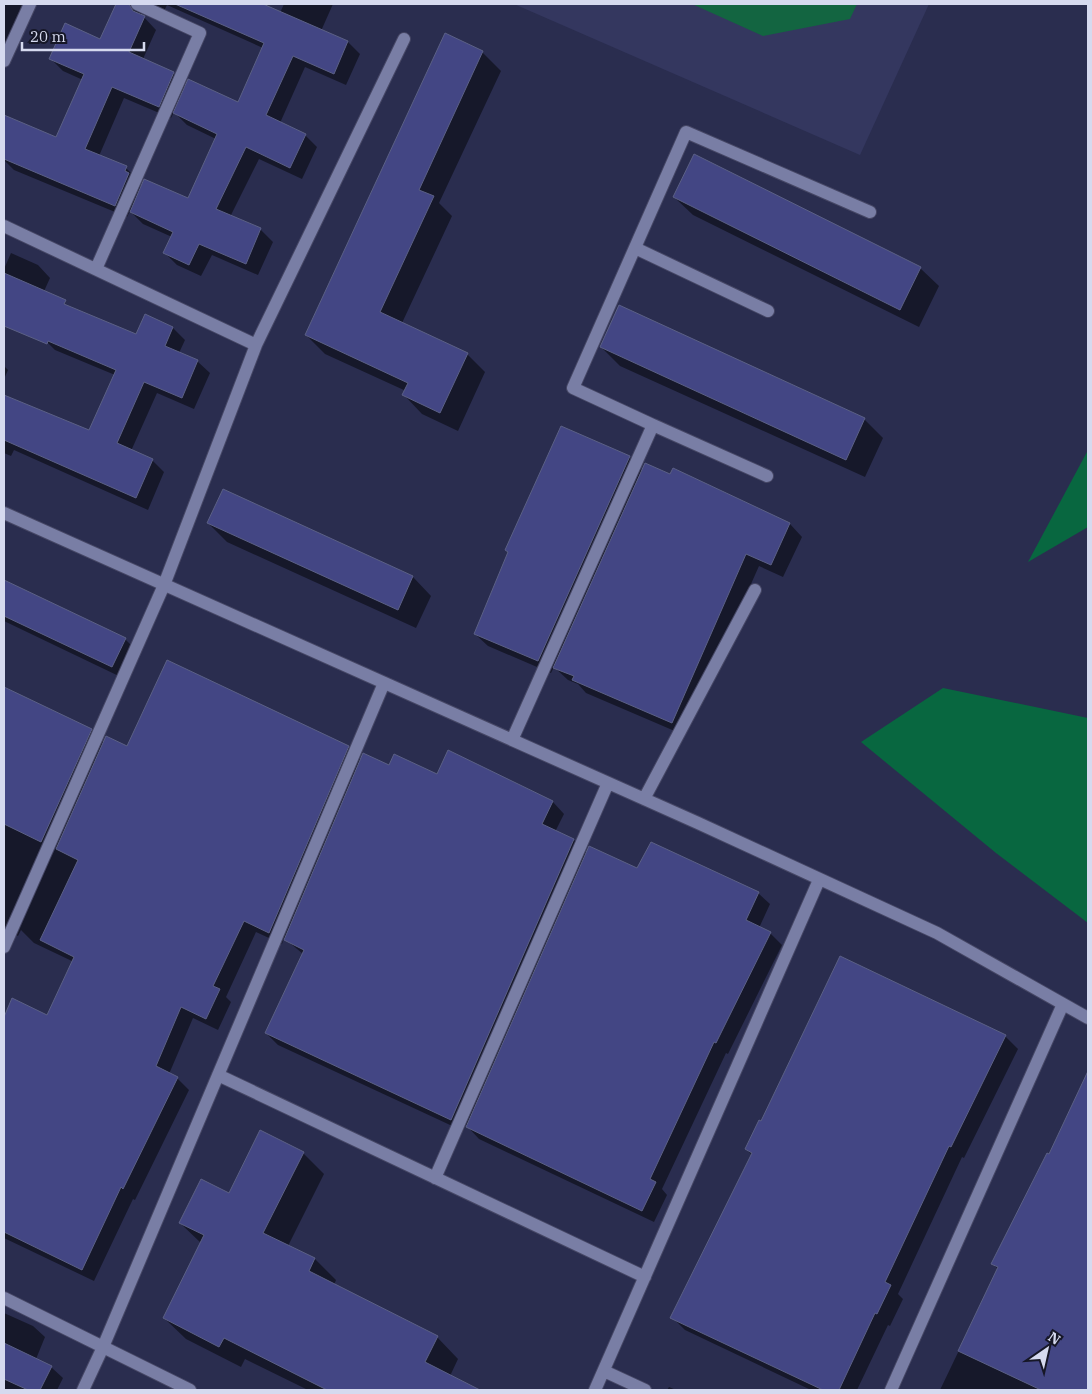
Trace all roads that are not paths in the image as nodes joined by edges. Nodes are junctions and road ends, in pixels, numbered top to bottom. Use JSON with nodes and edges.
{"nodes":[{"id":1,"x":30,"y":4,"type":"edge"},
{"id":2,"x":137,"y":4,"type":"edge"},
{"id":3,"x":404,"y":39,"type":"dead end"},
{"id":4,"x":4,"y":62,"type":"edge"},
{"id":5,"x":870,"y":212,"type":"dead end"},
{"id":6,"x":4,"y":226,"type":"edge"},
{"id":7,"x":635,"y":248,"type":"junction"},
{"id":8,"x":96,"y":269,"type":"junction"},
{"id":9,"x":768,"y":311,"type":"dead end"},
{"id":10,"x":256,"y":345,"type":"junction"},
{"id":11,"x":653,"y":425,"type":"junction"},
{"id":12,"x":767,"y":476,"type":"dead end"},
{"id":13,"x":4,"y":513,"type":"edge"},
{"id":14,"x":164,"y":585,"type":"junction"},
{"id":15,"x":755,"y":590,"type":"dead end"},
{"id":16,"x":384,"y":684,"type":"junction"},
{"id":17,"x":512,"y":740,"type":"junction"},
{"id":18,"x":608,"y":783,"type":"junction"},
{"id":19,"x":644,"y":799,"type":"junction"},
{"id":20,"x":819,"y":880,"type":"junction"},
{"id":21,"x":4,"y":947,"type":"edge"},
{"id":22,"x":1063,"y":1004,"type":"junction"},
{"id":23,"x":1088,"y":1018,"type":"edge"},
{"id":24,"x":218,"y":1075,"type":"junction"},
{"id":25,"x":436,"y":1178,"type":"junction"},
{"id":26,"x":644,"y":1277,"type":"junction"},
{"id":27,"x":4,"y":1298,"type":"edge"},
{"id":28,"x":103,"y":1347,"type":"junction"},
{"id":29,"x":604,"y":1371,"type":"junction"},
{"id":30,"x":83,"y":1390,"type":"edge"},
{"id":31,"x":190,"y":1390,"type":"edge"},
{"id":32,"x":595,"y":1390,"type":"edge"},
{"id":33,"x":646,"y":1390,"type":"edge"},
{"id":34,"x":891,"y":1390,"type":"edge"}],
"edges":[{"from":1,"to":4,"type":"street"},
{"from":2,"to":8,"type":"street"},
{"from":3,"to":10,"type":"street"},
{"from":5,"to":7,"type":"street"},
{"from":6,"to":8,"type":"street"},
{"from":7,"to":9,"type":"street"},
{"from":7,"to":11,"type":"street"},
{"from":8,"to":10,"type":"street"},
{"from":10,"to":14,"type":"street"},
{"from":11,"to":12,"type":"street"},
{"from":11,"to":17,"type":"street"},
{"from":13,"to":14,"type":"street"},
{"from":14,"to":16,"type":"street"},
{"from":14,"to":21,"type":"street"},
{"from":15,"to":19,"type":"street"},
{"from":16,"to":17,"type":"street"},
{"from":16,"to":24,"type":"street"},
{"from":17,"to":18,"type":"street"},
{"from":18,"to":19,"type":"street"},
{"from":18,"to":25,"type":"street"},
{"from":19,"to":20,"type":"street"},
{"from":20,"to":22,"type":"street"},
{"from":20,"to":26,"type":"street"},
{"from":22,"to":23,"type":"street"},
{"from":22,"to":34,"type":"street"},
{"from":24,"to":25,"type":"street"},
{"from":24,"to":28,"type":"street"},
{"from":25,"to":26,"type":"street"},
{"from":26,"to":29,"type":"street"},
{"from":27,"to":28,"type":"street"},
{"from":28,"to":30,"type":"street"},
{"from":28,"to":31,"type":"street"},
{"from":29,"to":32,"type":"street"},
{"from":29,"to":33,"type":"street"}]}
